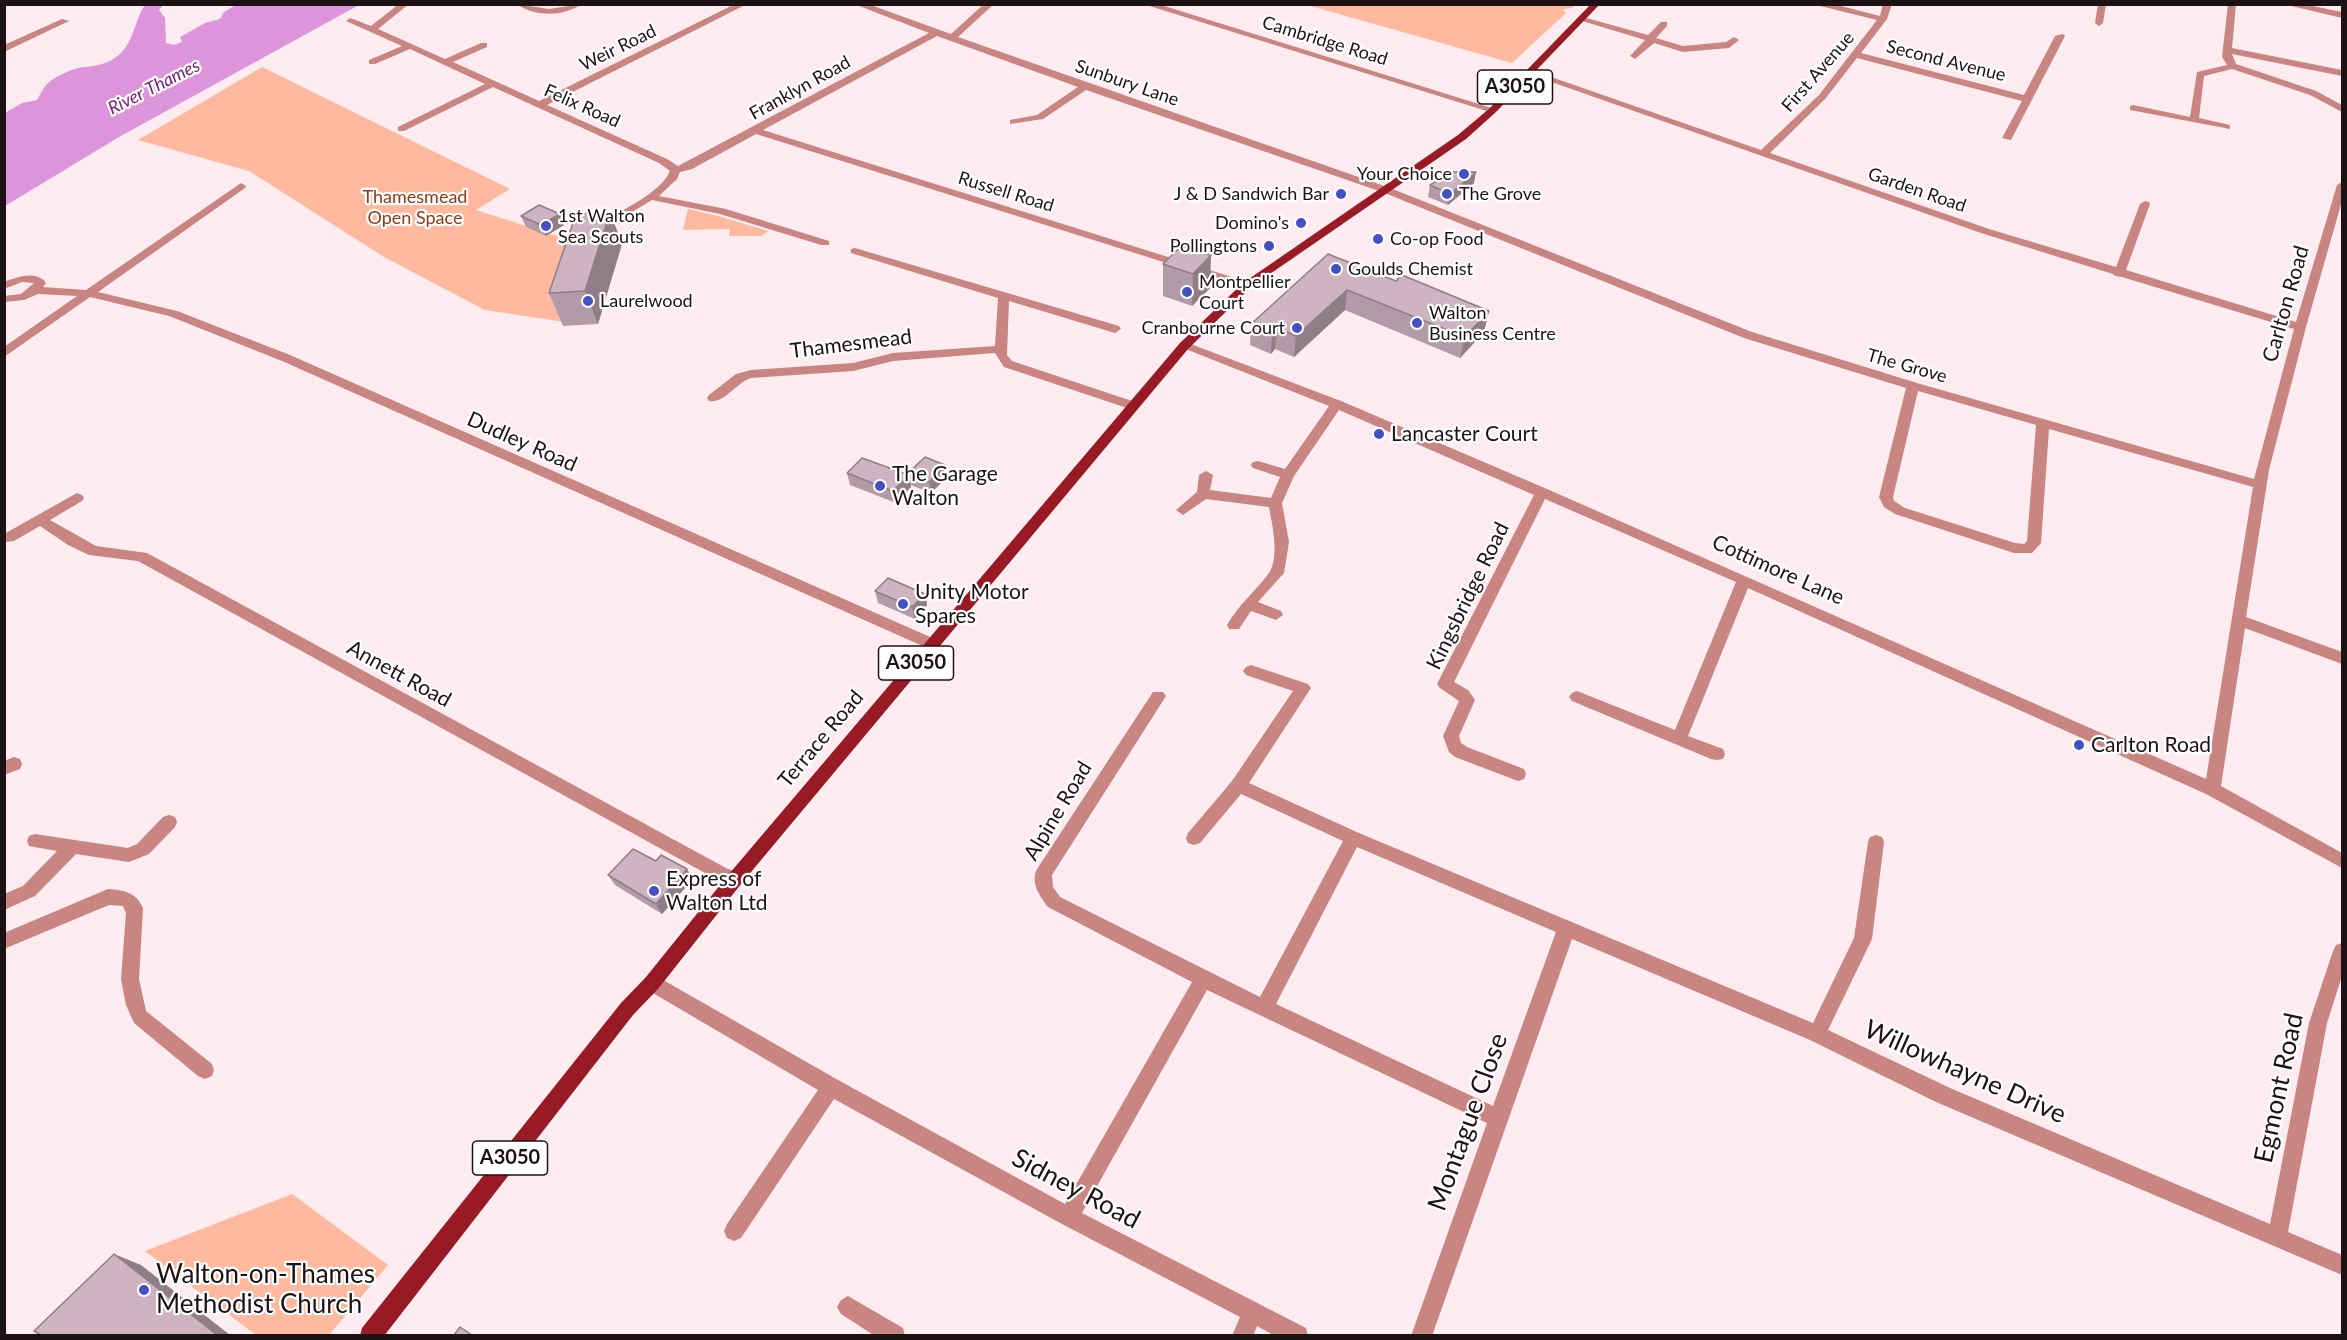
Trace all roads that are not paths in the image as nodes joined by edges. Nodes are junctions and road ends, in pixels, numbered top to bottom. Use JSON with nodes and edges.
{"nodes":[{"id":1,"x":405,"y":4,"type":"edge"},
{"id":2,"x":520,"y":4,"type":"edge"},
{"id":3,"x":578,"y":4,"type":"edge"},
{"id":4,"x":743,"y":4,"type":"edge"},
{"id":5,"x":858,"y":4,"type":"edge"},
{"id":6,"x":990,"y":4,"type":"edge"},
{"id":7,"x":1147,"y":4,"type":"edge"},
{"id":8,"x":1596,"y":4,"type":"edge"},
{"id":9,"x":1816,"y":4,"type":"edge"},
{"id":10,"x":1888,"y":4,"type":"edge"},
{"id":11,"x":2102,"y":4,"type":"edge"},
{"id":12,"x":2232,"y":4,"type":"edge"},
{"id":13,"x":2287,"y":4,"type":"edge"},
{"id":14,"x":2343,"y":15,"type":"edge"},
{"id":15,"x":1582,"y":18,"type":"junction"},
{"id":16,"x":1883,"y":20,"type":"junction"},
{"id":17,"x":66,"y":21,"type":"dead end"},
{"id":18,"x":350,"y":21,"type":"dead end"},
{"id":19,"x":2099,"y":23,"type":"dead end"},
{"id":20,"x":1664,"y":24,"type":"dead end"},
{"id":21,"x":372,"y":29,"type":"junction"},
{"id":22,"x":937,"y":32,"type":"junction"},
{"id":23,"x":2060,"y":36,"type":"dead end"},
{"id":24,"x":952,"y":38,"type":"junction"},
{"id":25,"x":1651,"y":40,"type":"junction"},
{"id":26,"x":1734,"y":40,"type":"dead end"},
{"id":27,"x":484,"y":45,"type":"dead end"},
{"id":28,"x":410,"y":46,"type":"junction"},
{"id":29,"x":4,"y":49,"type":"edge"},
{"id":30,"x":2228,"y":50,"type":"junction"},
{"id":31,"x":1856,"y":55,"type":"junction"},
{"id":32,"x":1635,"y":56,"type":"dead end"},
{"id":33,"x":372,"y":62,"type":"dead end"},
{"id":34,"x":446,"y":62,"type":"junction"},
{"id":35,"x":2233,"y":66,"type":"junction"},
{"id":36,"x":1528,"y":72,"type":"junction"},
{"id":37,"x":2343,"y":73,"type":"edge"},
{"id":38,"x":492,"y":84,"type":"junction"},
{"id":39,"x":1085,"y":86,"type":"junction"},
{"id":40,"x":2027,"y":99,"type":"junction"},
{"id":41,"x":539,"y":105,"type":"junction"},
{"id":42,"x":2133,"y":108,"type":"dead end"},
{"id":43,"x":1493,"y":110,"type":"junction"},
{"id":44,"x":2343,"y":110,"type":"edge"},
{"id":45,"x":2194,"y":121,"type":"junction"},
{"id":46,"x":1013,"y":122,"type":"dead end"},
{"id":47,"x":2227,"y":127,"type":"dead end"},
{"id":48,"x":401,"y":129,"type":"dead end"},
{"id":49,"x":755,"y":131,"type":"junction"},
{"id":50,"x":2007,"y":138,"type":"dead end"},
{"id":51,"x":1763,"y":154,"type":"junction"},
{"id":52,"x":676,"y":170,"type":"junction"},
{"id":53,"x":2343,"y":185,"type":"edge"},
{"id":54,"x":241,"y":186,"type":"dead end"},
{"id":55,"x":1386,"y":190,"type":"junction"},
{"id":56,"x":650,"y":197,"type":"junction"},
{"id":57,"x":2145,"y":204,"type":"dead end"},
{"id":58,"x":587,"y":234,"type":"edge"},
{"id":59,"x":825,"y":243,"type":"dead end"},
{"id":60,"x":855,"y":251,"type":"dead end"},
{"id":61,"x":2119,"y":274,"type":"junction"},
{"id":62,"x":1247,"y":285,"type":"junction"},
{"id":63,"x":4,"y":286,"type":"edge"},
{"id":64,"x":36,"y":290,"type":"junction"},
{"id":65,"x":91,"y":294,"type":"junction"},
{"id":66,"x":1004,"y":294,"type":"junction"},
{"id":67,"x":4,"y":299,"type":"edge"},
{"id":68,"x":2300,"y":327,"type":"junction"},
{"id":69,"x":1115,"y":329,"type":"dead end"},
{"id":70,"x":1184,"y":346,"type":"junction"},
{"id":71,"x":1001,"y":349,"type":"junction"},
{"id":72,"x":4,"y":353,"type":"edge"},
{"id":73,"x":1913,"y":386,"type":"junction"},
{"id":74,"x":713,"y":398,"type":"dead end"},
{"id":75,"x":1337,"y":404,"type":"junction"},
{"id":76,"x":1134,"y":406,"type":"junction"},
{"id":77,"x":2043,"y":423,"type":"junction"},
{"id":78,"x":1258,"y":465,"type":"dead end"},
{"id":79,"x":1206,"y":475,"type":"dead end"},
{"id":80,"x":1287,"y":475,"type":"junction"},
{"id":81,"x":2260,"y":485,"type":"junction"},
{"id":82,"x":1542,"y":492,"type":"junction"},
{"id":83,"x":1203,"y":494,"type":"junction"},
{"id":84,"x":77,"y":498,"type":"dead end"},
{"id":85,"x":1275,"y":503,"type":"junction"},
{"id":86,"x":1183,"y":510,"type":"dead end"},
{"id":87,"x":40,"y":520,"type":"junction"},
{"id":88,"x":9,"y":538,"type":"dead end"},
{"id":89,"x":1744,"y":580,"type":"junction"},
{"id":90,"x":1248,"y":604,"type":"junction"},
{"id":91,"x":1276,"y":615,"type":"dead end"},
{"id":92,"x":2239,"y":620,"type":"junction"},
{"id":93,"x":1234,"y":625,"type":"dead end"},
{"id":94,"x":932,"y":644,"type":"junction"},
{"id":95,"x":2343,"y":658,"type":"edge"},
{"id":96,"x":1251,"y":671,"type":"dead end"},
{"id":97,"x":1158,"y":696,"type":"dead end"},
{"id":98,"x":1577,"y":697,"type":"dead end"},
{"id":99,"x":1679,"y":738,"type":"junction"},
{"id":100,"x":1718,"y":754,"type":"dead end"},
{"id":101,"x":1518,"y":774,"type":"dead end"},
{"id":102,"x":1238,"y":786,"type":"junction"},
{"id":103,"x":2212,"y":789,"type":"junction"},
{"id":104,"x":169,"y":822,"type":"dead end"},
{"id":105,"x":1194,"y":838,"type":"dead end"},
{"id":106,"x":1353,"y":838,"type":"junction"},
{"id":107,"x":35,"y":841,"type":"dead end"},
{"id":108,"x":1876,"y":842,"type":"dead end"},
{"id":109,"x":73,"y":846,"type":"junction"},
{"id":110,"x":2343,"y":861,"type":"edge"},
{"id":111,"x":735,"y":879,"type":"junction"},
{"id":112,"x":4,"y":903,"type":"edge"},
{"id":113,"x":1567,"y":927,"type":"junction"},
{"id":114,"x":4,"y":941,"type":"edge"},
{"id":115,"x":2343,"y":951,"type":"edge"},
{"id":116,"x":1203,"y":979,"type":"junction"},
{"id":117,"x":652,"y":982,"type":"junction"},
{"id":118,"x":1264,"y":1008,"type":"junction"},
{"id":119,"x":1817,"y":1034,"type":"junction"},
{"id":120,"x":205,"y":1070,"type":"dead end"},
{"id":121,"x":831,"y":1087,"type":"junction"},
{"id":122,"x":1497,"y":1118,"type":"junction"},
{"id":123,"x":1069,"y":1217,"type":"junction"},
{"id":124,"x":734,"y":1231,"type":"dead end"},
{"id":125,"x":2277,"y":1238,"type":"junction"},
{"id":126,"x":2343,"y":1265,"type":"edge"},
{"id":127,"x":848,"y":1307,"type":"dead end"},
{"id":128,"x":1253,"y":1311,"type":"junction"},
{"id":129,"x":370,"y":1335,"type":"edge"},
{"id":130,"x":895,"y":1335,"type":"edge"},
{"id":131,"x":1242,"y":1335,"type":"edge"},
{"id":132,"x":1298,"y":1335,"type":"edge"},
{"id":133,"x":1421,"y":1335,"type":"edge"}],
"edges":[{"from":1,"to":21,"type":"street"},
{"from":2,"to":3,"type":"street"},
{"from":4,"to":41,"type":"street","name":"Weir Road"},
{"from":5,"to":22,"type":"street","name":"Sunbury Lane"},
{"from":6,"to":24,"type":"street"},
{"from":7,"to":43,"type":"street","name":"Cambridge Road"},
{"from":8,"to":15,"type":"main road","name":"Terrace Road","number":"A3050"},
{"from":9,"to":16,"type":"street"},
{"from":10,"to":16,"type":"street","name":"First Avenue"},
{"from":11,"to":19,"type":"street"},
{"from":12,"to":30,"type":"street"},
{"from":13,"to":14,"type":"street"},
{"from":15,"to":25,"type":"street"},
{"from":15,"to":36,"type":"main road","name":"Terrace Road","number":"A3050"},
{"from":16,"to":31,"type":"street","name":"First Avenue"},
{"from":17,"to":29,"type":"street"},
{"from":18,"to":21,"type":"street","name":"Felix Road"},
{"from":20,"to":25,"type":"street"},
{"from":21,"to":28,"type":"street","name":"Felix Road"},
{"from":22,"to":24,"type":"street","name":"Sunbury Lane"},
{"from":22,"to":49,"type":"street","name":"Franklyn Road"},
{"from":23,"to":40,"type":"street","name":"Second Avenue"},
{"from":24,"to":39,"type":"street","name":"Sunbury Lane"},
{"from":25,"to":26,"type":"street"},
{"from":25,"to":32,"type":"street"},
{"from":27,"to":34,"type":"street"},
{"from":28,"to":33,"type":"street"},
{"from":28,"to":34,"type":"street","name":"Felix Road"},
{"from":30,"to":35,"type":"street"},
{"from":30,"to":37,"type":"street"},
{"from":31,"to":40,"type":"street","name":"Second Avenue"},
{"from":31,"to":51,"type":"street","name":"First Avenue"},
{"from":34,"to":38,"type":"street","name":"Felix Road"},
{"from":35,"to":44,"type":"street"},
{"from":35,"to":45,"type":"street"},
{"from":36,"to":43,"type":"main road","name":"Terrace Road","number":"A3050"},
{"from":36,"to":51,"type":"street","name":"Garden Road"},
{"from":38,"to":41,"type":"street","name":"Felix Road"},
{"from":38,"to":48,"type":"street"},
{"from":39,"to":46,"type":"street"},
{"from":39,"to":55,"type":"street","name":"Sunbury Lane"},
{"from":40,"to":50,"type":"street","name":"Second Avenue"},
{"from":41,"to":52,"type":"street","name":"Felix Road"},
{"from":42,"to":45,"type":"street"},
{"from":43,"to":55,"type":"main road","name":"Terrace Road","number":"A3050"},
{"from":45,"to":47,"type":"street"},
{"from":49,"to":52,"type":"street","name":"Franklyn Road"},
{"from":49,"to":62,"type":"street","name":"Russell Road"},
{"from":51,"to":61,"type":"street","name":"Garden Road"},
{"from":52,"to":56,"type":"street"},
{"from":53,"to":68,"type":"street","name":"Carlton Road"},
{"from":54,"to":65,"type":"street"},
{"from":55,"to":62,"type":"main road","name":"Terrace Road","number":"A3050"},
{"from":55,"to":73,"type":"street","name":"The Grove"},
{"from":56,"to":58,"type":"street"},
{"from":56,"to":59,"type":"street"},
{"from":57,"to":61,"type":"street"},
{"from":60,"to":66,"type":"street"},
{"from":61,"to":68,"type":"street","name":"Garden Road"},
{"from":62,"to":70,"type":"main road","name":"Terrace Road","number":"A3050"},
{"from":63,"to":64,"type":"street"},
{"from":64,"to":65,"type":"street","name":"Dudley Road"},
{"from":64,"to":67,"type":"street"},
{"from":65,"to":72,"type":"street"},
{"from":65,"to":94,"type":"street","name":"Dudley Road"},
{"from":66,"to":69,"type":"street"},
{"from":66,"to":71,"type":"street"},
{"from":68,"to":81,"type":"street","name":"Carlton Road"},
{"from":70,"to":75,"type":"street","name":"Cottimore Lane"},
{"from":70,"to":76,"type":"main road","name":"Terrace Road","number":"A3050"},
{"from":71,"to":74,"type":"street","name":"Thamesmead"},
{"from":71,"to":76,"type":"street"},
{"from":73,"to":77,"type":"street","name":"The Grove"},
{"from":73,"to":77,"type":"street"},
{"from":75,"to":80,"type":"street"},
{"from":75,"to":82,"type":"street","name":"Cottimore Lane"},
{"from":76,"to":94,"type":"main road","name":"Terrace Road","number":"A3050"},
{"from":77,"to":81,"type":"street","name":"The Grove"},
{"from":78,"to":80,"type":"street"},
{"from":79,"to":83,"type":"street"},
{"from":80,"to":85,"type":"street"},
{"from":81,"to":92,"type":"street","name":"Carlton Road"},
{"from":82,"to":89,"type":"street","name":"Cottimore Lane"},
{"from":82,"to":101,"type":"street","name":"Kingsbridge Road"},
{"from":83,"to":85,"type":"street"},
{"from":83,"to":86,"type":"street"},
{"from":84,"to":87,"type":"street"},
{"from":85,"to":90,"type":"street"},
{"from":87,"to":88,"type":"street"},
{"from":87,"to":111,"type":"street","name":"Annett Road"},
{"from":89,"to":99,"type":"street"},
{"from":89,"to":103,"type":"street","name":"Cottimore Lane"},
{"from":90,"to":91,"type":"street"},
{"from":90,"to":93,"type":"street"},
{"from":92,"to":95,"type":"street"},
{"from":92,"to":103,"type":"street","name":"Carlton Road"},
{"from":94,"to":111,"type":"main road","name":"Terrace Road","number":"A3050"},
{"from":96,"to":102,"type":"street"},
{"from":97,"to":116,"type":"street","name":"Alpine Road"},
{"from":98,"to":99,"type":"street"},
{"from":99,"to":100,"type":"street"},
{"from":102,"to":105,"type":"street"},
{"from":102,"to":106,"type":"street","name":"Willowhayne Drive"},
{"from":103,"to":110,"type":"street","name":"Cottimore Lane"},
{"from":104,"to":109,"type":"street"},
{"from":106,"to":113,"type":"street","name":"Willowhayne Drive"},
{"from":106,"to":118,"type":"street"},
{"from":107,"to":109,"type":"street"},
{"from":108,"to":119,"type":"street"},
{"from":109,"to":112,"type":"street"},
{"from":111,"to":117,"type":"main road","name":"Terrace Road","number":"A3050"},
{"from":113,"to":119,"type":"street","name":"Willowhayne Drive"},
{"from":113,"to":122,"type":"street","name":"Montague Close"},
{"from":114,"to":120,"type":"street"},
{"from":115,"to":125,"type":"street","name":"Egmont Road"},
{"from":116,"to":118,"type":"street","name":"Alpine Road"},
{"from":116,"to":123,"type":"street"},
{"from":117,"to":121,"type":"street","name":"Sidney Road"},
{"from":117,"to":129,"type":"main road","name":"Terrace Road","number":"A3050"},
{"from":118,"to":122,"type":"street","name":"Alpine Road"},
{"from":119,"to":125,"type":"street","name":"Willowhayne Drive"},
{"from":121,"to":123,"type":"street","name":"Sidney Road"},
{"from":121,"to":124,"type":"street"},
{"from":122,"to":133,"type":"street","name":"Montague Close"},
{"from":123,"to":128,"type":"street","name":"Sidney Road"},
{"from":125,"to":126,"type":"street","name":"Willowhayne Drive"},
{"from":127,"to":130,"type":"street"},
{"from":128,"to":131,"type":"street"},
{"from":128,"to":132,"type":"street","name":"Sidney Road"}]}
